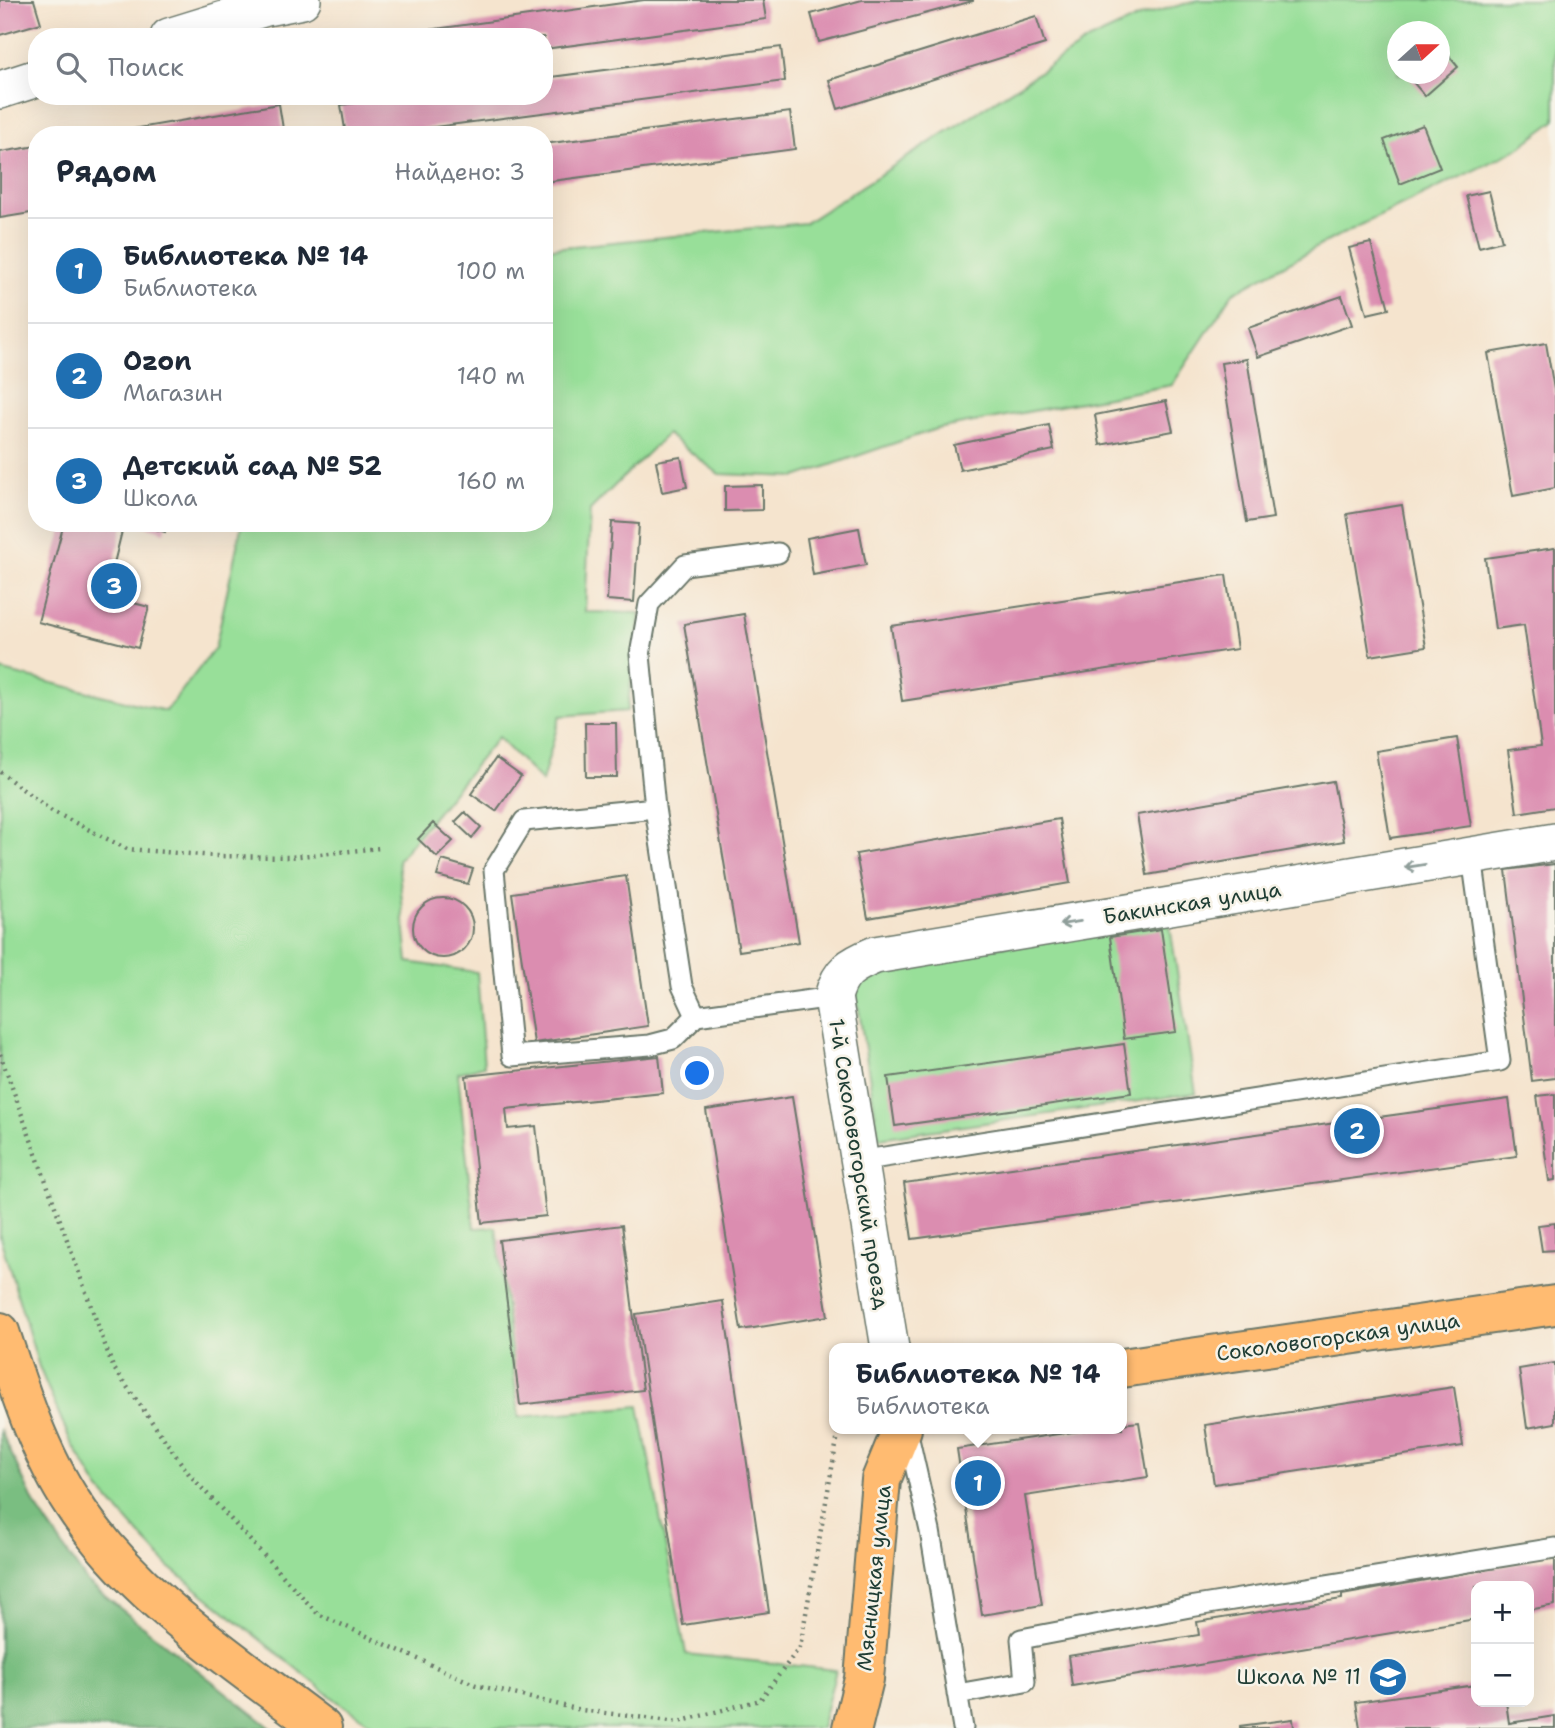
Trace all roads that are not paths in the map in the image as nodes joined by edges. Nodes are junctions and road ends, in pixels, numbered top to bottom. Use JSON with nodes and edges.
{"nodes":[{"id":1,"x":302,"y":0,"type":"edge"},
{"id":2,"x":265,"y":4,"type":"edge"},
{"id":3,"x":195,"y":28,"type":"edge"},
{"id":4,"x":28,"y":81,"type":"edge"},
{"id":5,"x":0,"y":90,"type":"edge"},
{"id":6,"x":778,"y":553,"type":"dead end"},
{"id":7,"x":655,"y":808,"type":"junction"},
{"id":8,"x":1555,"y":842,"type":"edge"},
{"id":9,"x":1472,"y":857,"type":"junction"},
{"id":10,"x":835,"y":989,"type":"junction"},
{"id":11,"x":696,"y":1016,"type":"junction"},
{"id":12,"x":859,"y":1161,"type":"junction"},
{"id":13,"x":1555,"y":1305,"type":"edge"},
{"id":14,"x":0,"y":1332,"type":"edge"},
{"id":15,"x":889,"y":1343,"type":"edge"},
{"id":16,"x":1127,"y":1367,"type":"edge"},
{"id":17,"x":900,"y":1434,"type":"edge"},
{"id":18,"x":908,"y":1434,"type":"edge"},
{"id":19,"x":1555,"y":1548,"type":"edge"},
{"id":20,"x":957,"y":1694,"type":"junction"},
{"id":21,"x":322,"y":1728,"type":"edge"},
{"id":22,"x":852,"y":1728,"type":"edge"},
{"id":23,"x":963,"y":1728,"type":"edge"}],
"edges":[{"from":1,"to":2,"type":"street"},
{"from":2,"to":3,"type":"street"},
{"from":4,"to":5,"type":"street"},
{"from":6,"to":7,"type":"lane"},
{"from":7,"to":11,"type":"lane"},
{"from":7,"to":11,"type":"lane"},
{"from":8,"to":9,"type":"street","name":"Бакинская улица"},
{"from":9,"to":10,"type":"street","name":"Бакинская улица","one_way":true},
{"from":9,"to":12,"type":"lane"},
{"from":10,"to":11,"type":"lane"},
{"from":10,"to":12,"type":"street","name":"1-й Соколовогорский проезд"},
{"from":12,"to":15,"type":"street","name":"1-й Соколовогорский проезд"},
{"from":13,"to":16,"type":"main road","name":"Соколовогорская улица"},
{"from":14,"to":21,"type":"main road"},
{"from":17,"to":22,"type":"main road","name":"Мясницкая улица"},
{"from":18,"to":20,"type":"lane"},
{"from":19,"to":20,"type":"lane"},
{"from":20,"to":23,"type":"lane"}]}
